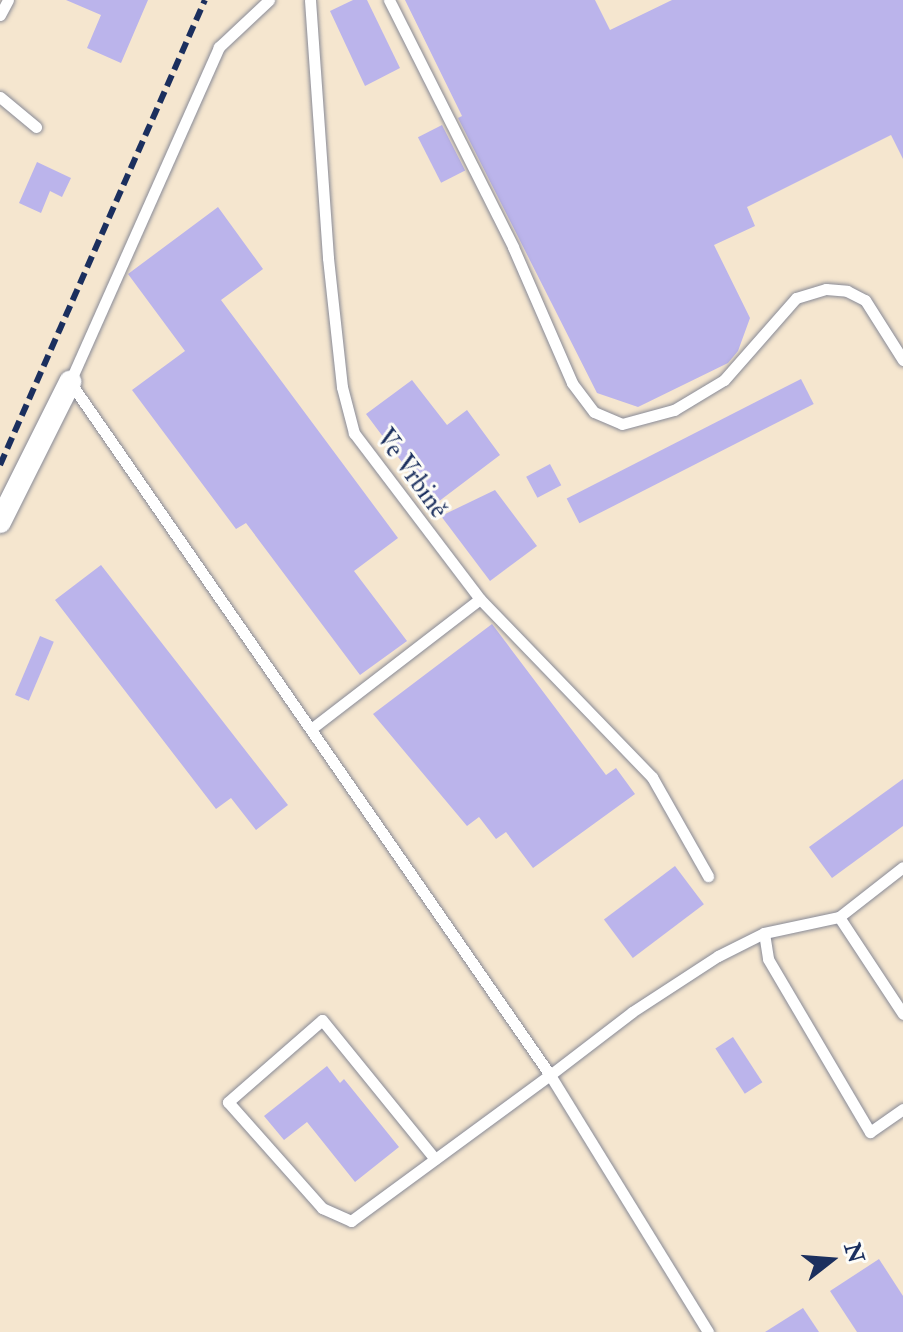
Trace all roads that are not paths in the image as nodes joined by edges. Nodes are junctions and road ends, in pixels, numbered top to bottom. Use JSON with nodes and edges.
{"nodes":[{"id":1,"x":8,"y":0,"type":"edge"},
{"id":2,"x":269,"y":0,"type":"edge"},
{"id":3,"x":310,"y":0,"type":"edge"},
{"id":4,"x":389,"y":0,"type":"edge"},
{"id":5,"x":0,"y":15,"type":"edge"},
{"id":6,"x":0,"y":97,"type":"edge"},
{"id":7,"x":36,"y":127,"type":"dead end"},
{"id":8,"x":903,"y":360,"type":"edge"},
{"id":9,"x":70,"y":382,"type":"junction"},
{"id":10,"x":0,"y":522,"type":"edge"},
{"id":11,"x":480,"y":599,"type":"junction"},
{"id":12,"x":311,"y":729,"type":"junction"},
{"id":13,"x":903,"y":867,"type":"edge"},
{"id":14,"x":708,"y":876,"type":"dead end"},
{"id":15,"x":839,"y":917,"type":"junction"},
{"id":16,"x":764,"y":933,"type":"junction"},
{"id":17,"x":903,"y":1014,"type":"edge"},
{"id":18,"x":550,"y":1075,"type":"junction"},
{"id":19,"x":903,"y":1109,"type":"edge"},
{"id":20,"x":435,"y":1159,"type":"junction"},
{"id":21,"x":708,"y":1332,"type":"edge"}],
"edges":[{"from":1,"to":5,"type":"lane"},
{"from":2,"to":9,"type":"lane"},
{"from":3,"to":11,"type":"lane","name":"Ve Vrbině"},
{"from":4,"to":8,"type":"lane"},
{"from":6,"to":7,"type":"lane"},
{"from":9,"to":10,"type":"street"},
{"from":9,"to":12,"type":"lane"},
{"from":11,"to":12,"type":"lane"},
{"from":11,"to":14,"type":"lane","name":"Ve Vrbině"},
{"from":12,"to":18,"type":"lane"},
{"from":13,"to":15,"type":"lane"},
{"from":15,"to":16,"type":"lane"},
{"from":15,"to":17,"type":"lane"},
{"from":16,"to":18,"type":"lane"},
{"from":16,"to":19,"type":"lane"},
{"from":18,"to":20,"type":"lane"},
{"from":18,"to":21,"type":"lane"},
{"from":20,"to":20,"type":"lane"}]}
